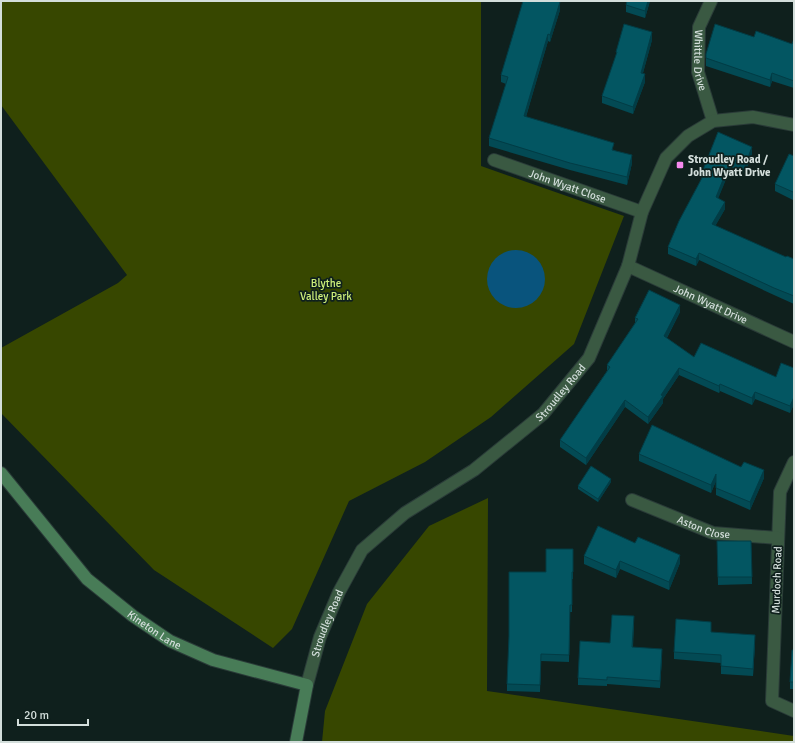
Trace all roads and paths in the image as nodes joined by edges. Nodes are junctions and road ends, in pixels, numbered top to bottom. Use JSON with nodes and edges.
{"nodes":[{"id":1,"x":711,"y":1,"type":"edge"},
{"id":2,"x":712,"y":121,"type":"junction"},
{"id":3,"x":794,"y":125,"type":"edge"},
{"id":4,"x":494,"y":160,"type":"dead end"},
{"id":5,"x":642,"y":212,"type":"junction"},
{"id":6,"x":628,"y":266,"type":"junction"},
{"id":7,"x":794,"y":342,"type":"edge"},
{"id":8,"x":794,"y":462,"type":"edge"},
{"id":9,"x":1,"y":473,"type":"edge"},
{"id":10,"x":632,"y":500,"type":"dead end"},
{"id":11,"x":778,"y":538,"type":"junction"},
{"id":12,"x":306,"y":685,"type":"junction"},
{"id":13,"x":794,"y":711,"type":"edge"},
{"id":14,"x":296,"y":742,"type":"edge"}],
"edges":[{"from":1,"to":2,"type":"street","name":"Whittle Drive"},
{"from":2,"to":3,"type":"street","name":"Stroudley Road"},
{"from":2,"to":5,"type":"street","name":"Stroudley Road"},
{"from":4,"to":5,"type":"street","name":"John Wyatt Close"},
{"from":5,"to":6,"type":"street","name":"Stroudley Road"},
{"from":6,"to":7,"type":"street","name":"John Wyatt Drive"},
{"from":6,"to":12,"type":"street","name":"Stroudley Road"},
{"from":8,"to":11,"type":"street","name":"Murdoch Road"},
{"from":9,"to":12,"type":"street","name":"Kineton Lane"},
{"from":10,"to":11,"type":"street","name":"Aston Close"},
{"from":11,"to":13,"type":"street","name":"Murdoch Road"},
{"from":12,"to":14,"type":"street"}]}
